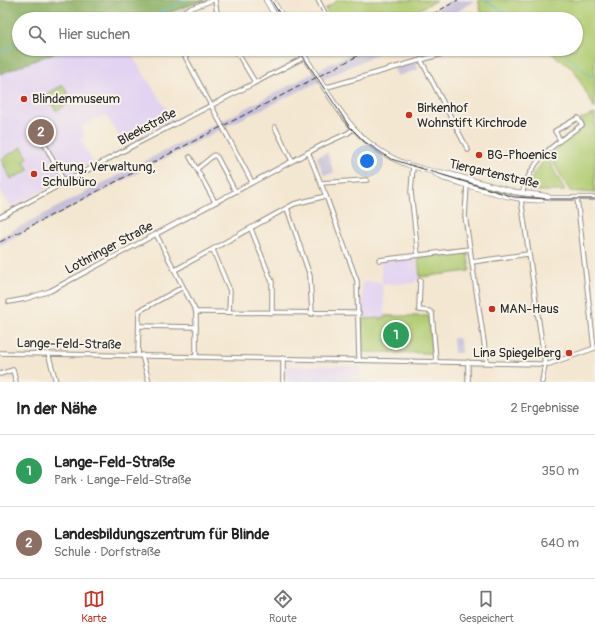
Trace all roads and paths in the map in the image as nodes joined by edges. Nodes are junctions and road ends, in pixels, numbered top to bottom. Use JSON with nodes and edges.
{"nodes":[{"id":1,"x":214,"y":0,"type":"edge"},
{"id":2,"x":266,"y":0,"type":"edge"},
{"id":3,"x":272,"y":0,"type":"edge"},
{"id":4,"x":318,"y":0,"type":"edge"},
{"id":5,"x":182,"y":12,"type":"edge"},
{"id":6,"x":217,"y":12,"type":"edge"},
{"id":7,"x":273,"y":12,"type":"edge"},
{"id":8,"x":280,"y":12,"type":"edge"},
{"id":9,"x":324,"y":12,"type":"edge"},
{"id":10,"x":185,"y":56,"type":"edge"},
{"id":11,"x":239,"y":56,"type":"edge"},
{"id":12,"x":435,"y":56,"type":"edge"},
{"id":13,"x":305,"y":57,"type":"joint"},
{"id":14,"x":421,"y":60,"type":"junction"},
{"id":15,"x":255,"y":82,"type":"junction"},
{"id":16,"x":324,"y":88,"type":"junction"},
{"id":17,"x":211,"y":105,"type":"junction"},
{"id":18,"x":275,"y":128,"type":"dead end"},
{"id":19,"x":353,"y":129,"type":"junction"},
{"id":20,"x":41,"y":137,"type":"dead end"},
{"id":21,"x":560,"y":140,"type":"junction"},
{"id":22,"x":468,"y":150,"type":"dead end"},
{"id":23,"x":308,"y":152,"type":"junction"},
{"id":24,"x":190,"y":157,"type":"dead end"},
{"id":25,"x":292,"y":161,"type":"junction"},
{"id":26,"x":413,"y":166,"type":"junction"},
{"id":27,"x":197,"y":169,"type":"junction"},
{"id":28,"x":434,"y":172,"type":"junction"},
{"id":29,"x":367,"y":180,"type":"dead end"},
{"id":30,"x":64,"y":182,"type":"junction"},
{"id":31,"x":252,"y":182,"type":"junction"},
{"id":32,"x":321,"y":183,"type":"junction"},
{"id":33,"x":467,"y":185,"type":"junction"},
{"id":34,"x":235,"y":191,"type":"junction"},
{"id":35,"x":522,"y":193,"type":"junction"},
{"id":36,"x":326,"y":196,"type":"junction"},
{"id":37,"x":550,"y":198,"type":"junction"},
{"id":38,"x":577,"y":198,"type":"junction"},
{"id":39,"x":595,"y":198,"type":"edge"},
{"id":40,"x":521,"y":199,"type":"junction"},
{"id":41,"x":215,"y":202,"type":"junction"},
{"id":42,"x":287,"y":208,"type":"junction"},
{"id":43,"x":0,"y":217,"type":"edge"},
{"id":44,"x":251,"y":229,"type":"junction"},
{"id":45,"x":156,"y":234,"type":"junction"},
{"id":46,"x":470,"y":249,"type":"junction"},
{"id":47,"x":213,"y":250,"type":"junction"},
{"id":48,"x":528,"y":254,"type":"junction"},
{"id":49,"x":418,"y":255,"type":"junction"},
{"id":50,"x":379,"y":260,"type":"dead end"},
{"id":51,"x":472,"y":262,"type":"junction"},
{"id":52,"x":175,"y":270,"type":"junction"},
{"id":53,"x":420,"y":280,"type":"dead end"},
{"id":54,"x":183,"y":287,"type":"junction"},
{"id":55,"x":9,"y":302,"type":"dead end"},
{"id":56,"x":196,"y":312,"type":"junction"},
{"id":57,"x":229,"y":312,"type":"junction"},
{"id":58,"x":272,"y":313,"type":"junction"},
{"id":59,"x":358,"y":313,"type":"junction"},
{"id":60,"x":312,"y":314,"type":"junction"},
{"id":61,"x":138,"y":326,"type":"junction"},
{"id":62,"x":196,"y":328,"type":"junction"},
{"id":63,"x":595,"y":348,"type":"edge"},
{"id":64,"x":0,"y":353,"type":"edge"},
{"id":65,"x":48,"y":353,"type":"junction"},
{"id":66,"x":140,"y":355,"type":"junction"},
{"id":67,"x":196,"y":356,"type":"junction"},
{"id":68,"x":283,"y":358,"type":"junction"},
{"id":69,"x":358,"y":360,"type":"junction"},
{"id":70,"x":436,"y":361,"type":"junction"},
{"id":71,"x":468,"y":362,"type":"junction"},
{"id":72,"x":487,"y":362,"type":"junction"},
{"id":73,"x":545,"y":364,"type":"junction"},
{"id":74,"x":0,"y":374,"type":"edge"},
{"id":75,"x":16,"y":382,"type":"edge"},
{"id":76,"x":56,"y":382,"type":"edge"},
{"id":77,"x":149,"y":382,"type":"edge"},
{"id":78,"x":283,"y":382,"type":"edge"},
{"id":79,"x":468,"y":382,"type":"edge"},
{"id":80,"x":542,"y":382,"type":"edge"}],
"edges":[{"from":1,"to":5,"type":"street"},
{"from":1,"to":6,"type":"street"},
{"from":2,"to":7,"type":"main road"},
{"from":3,"to":8,"type":"main road"},
{"from":4,"to":9,"type":"street"},
{"from":10,"to":17,"type":"street"},
{"from":11,"to":15,"type":"street"},
{"from":12,"to":14,"type":"street"},
{"from":13,"to":15,"type":"street","name":"Bleekstraße"},
{"from":13,"to":16,"type":"main road","name":"Tiergartenstraße"},
{"from":14,"to":16,"type":"street"},
{"from":14,"to":22,"type":"street"},
{"from":15,"to":17,"type":"street","name":"Bleekstraße"},
{"from":16,"to":19,"type":"main road","name":"Tiergartenstraße"},
{"from":17,"to":30,"type":"street","name":"Bleekstraße"},
{"from":17,"to":31,"type":"street"},
{"from":18,"to":25,"type":"street"},
{"from":19,"to":23,"type":"street","name":"Lothringer Straße"},
{"from":19,"to":26,"type":"main road","name":"Tiergartenstraße"},
{"from":20,"to":30,"type":"street"},
{"from":21,"to":21,"type":"street"},
{"from":21,"to":35,"type":"street"},
{"from":23,"to":25,"type":"street","name":"Lothringer Straße"},
{"from":23,"to":32,"type":"street"},
{"from":24,"to":27,"type":"street"},
{"from":25,"to":31,"type":"street","name":"Lothringer Straße"},
{"from":26,"to":28,"type":"main road","name":"Tiergartenstraße"},
{"from":26,"to":49,"type":"street"},
{"from":27,"to":34,"type":"street"},
{"from":27,"to":41,"type":"street"},
{"from":28,"to":33,"type":"main road","name":"Tiergartenstraße"},
{"from":28,"to":35,"type":"main road","name":"Tiergartenstraße"},
{"from":29,"to":32,"type":"street"},
{"from":30,"to":43,"type":"street","name":"Bleekstraße"},
{"from":31,"to":34,"type":"street","name":"Lothringer Straße"},
{"from":32,"to":36,"type":"street"},
{"from":33,"to":40,"type":"main road","name":"Tiergartenstraße"},
{"from":33,"to":46,"type":"street"},
{"from":34,"to":41,"type":"street","name":"Lothringer Straße"},
{"from":35,"to":37,"type":"main road","name":"Tiergartenstraße"},
{"from":35,"to":40,"type":"main road"},
{"from":36,"to":42,"type":"street"},
{"from":36,"to":59,"type":"street"},
{"from":37,"to":38,"type":"main road","name":"Tiergartenstraße"},
{"from":37,"to":40,"type":"main road","name":"Tiergartenstraße"},
{"from":38,"to":39,"type":"main road","name":"Tiergartenstraße"},
{"from":38,"to":63,"type":"street"},
{"from":40,"to":48,"type":"street"},
{"from":41,"to":45,"type":"street","name":"Lothringer Straße"},
{"from":42,"to":44,"type":"street"},
{"from":42,"to":60,"type":"street"},
{"from":44,"to":47,"type":"street"},
{"from":44,"to":58,"type":"street"},
{"from":45,"to":52,"type":"street"},
{"from":45,"to":55,"type":"street","name":"Lothringer Straße"},
{"from":46,"to":49,"type":"street"},
{"from":46,"to":51,"type":"street"},
{"from":47,"to":52,"type":"street"},
{"from":47,"to":57,"type":"street"},
{"from":48,"to":51,"type":"street"},
{"from":48,"to":73,"type":"street"},
{"from":49,"to":50,"type":"street"},
{"from":51,"to":72,"type":"street"},
{"from":52,"to":54,"type":"street"},
{"from":53,"to":70,"type":"street"},
{"from":54,"to":56,"type":"street"},
{"from":54,"to":61,"type":"street"},
{"from":56,"to":57,"type":"street"},
{"from":56,"to":62,"type":"street"},
{"from":57,"to":58,"type":"street"},
{"from":58,"to":60,"type":"street"},
{"from":59,"to":60,"type":"street"},
{"from":59,"to":69,"type":"street"},
{"from":61,"to":62,"type":"street"},
{"from":61,"to":66,"type":"street"},
{"from":62,"to":67,"type":"street"},
{"from":63,"to":73,"type":"street"},
{"from":64,"to":65,"type":"street","name":"Lange-Feld-Straße"},
{"from":65,"to":66,"type":"street","name":"Lange-Feld-Straße"},
{"from":65,"to":76,"type":"street"},
{"from":66,"to":67,"type":"street","name":"Lange-Feld-Straße"},
{"from":66,"to":77,"type":"street"},
{"from":67,"to":68,"type":"street","name":"Lange-Feld-Straße"},
{"from":68,"to":69,"type":"street","name":"Lange-Feld-Straße"},
{"from":68,"to":78,"type":"street"},
{"from":69,"to":70,"type":"street","name":"Lange-Feld-Straße"},
{"from":70,"to":71,"type":"street","name":"Lange-Feld-Straße"},
{"from":71,"to":72,"type":"street","name":"Lange-Feld-Straße"},
{"from":71,"to":79,"type":"street"},
{"from":72,"to":73,"type":"street","name":"Lange-Feld-Straße"},
{"from":73,"to":80,"type":"street"},
{"from":74,"to":75,"type":"street"}]}
